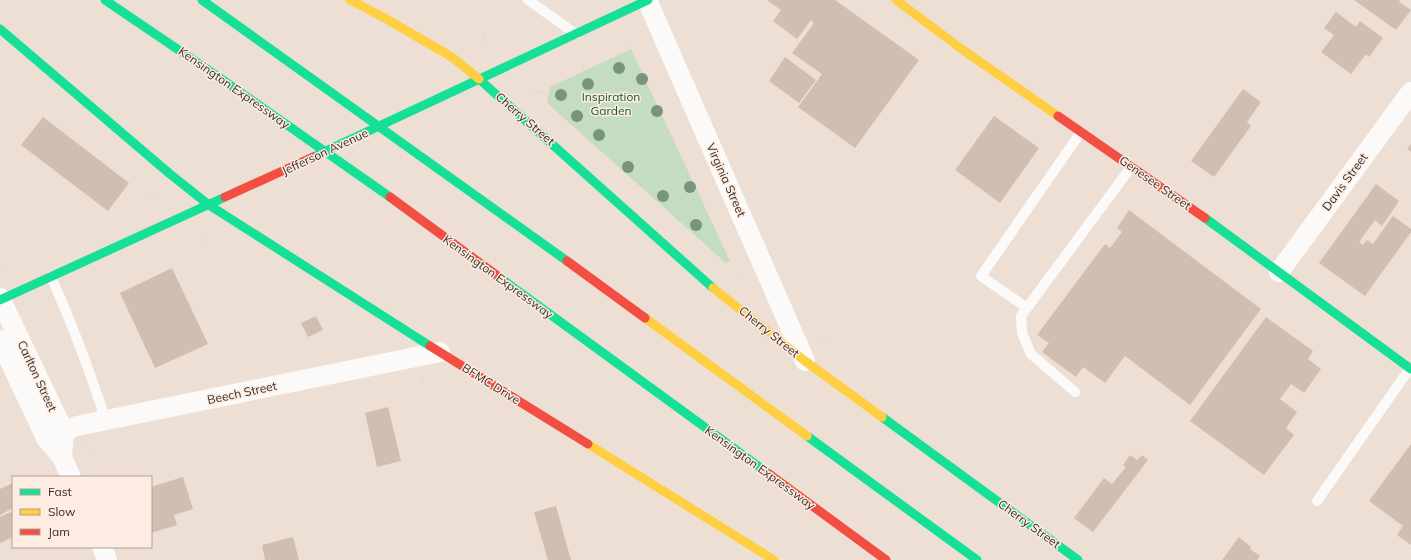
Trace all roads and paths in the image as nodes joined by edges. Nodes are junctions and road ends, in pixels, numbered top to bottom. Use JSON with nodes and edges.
{"nodes":[{"id":1,"x":105,"y":0,"type":"edge"},
{"id":2,"x":202,"y":0,"type":"edge"},
{"id":3,"x":350,"y":0,"type":"edge"},
{"id":4,"x":528,"y":0,"type":"edge"},
{"id":5,"x":647,"y":0,"type":"edge"},
{"id":6,"x":896,"y":0,"type":"edge"},
{"id":7,"x":0,"y":29,"type":"edge"},
{"id":8,"x":576,"y":34,"type":"junction"},
{"id":9,"x":486,"y":36,"type":"dead end"},
{"id":10,"x":482,"y":43,"type":"dead end"},
{"id":11,"x":629,"y":46,"type":"dead end"},
{"id":12,"x":583,"y":67,"type":"dead end"},
{"id":13,"x":479,"y":79,"type":"junction"},
{"id":14,"x":532,"y":92,"type":"dead end"},
{"id":15,"x":631,"y":92,"type":"junction"},
{"id":16,"x":1411,"y":92,"type":"edge"},
{"id":17,"x":544,"y":93,"type":"dead end"},
{"id":18,"x":1081,"y":132,"type":"junction"},
{"id":19,"x":674,"y":136,"type":"dead end"},
{"id":20,"x":1130,"y":167,"type":"junction"},
{"id":21,"x":148,"y":192,"type":"dead end"},
{"id":22,"x":156,"y":194,"type":"dead end"},
{"id":23,"x":209,"y":205,"type":"junction"},
{"id":24,"x":205,"y":236,"type":"dead end"},
{"id":25,"x":207,"y":241,"type":"dead end"},
{"id":26,"x":8,"y":265,"type":"dead end"},
{"id":27,"x":6,"y":269,"type":"dead end"},
{"id":28,"x":737,"y":272,"type":"dead end"},
{"id":29,"x":1279,"y":272,"type":"junction"},
{"id":30,"x":741,"y":276,"type":"dead end"},
{"id":31,"x":51,"y":277,"type":"junction"},
{"id":32,"x":0,"y":299,"type":"edge"},
{"id":33,"x":1027,"y":308,"type":"junction"},
{"id":34,"x":829,"y":338,"type":"dead end"},
{"id":35,"x":0,"y":340,"type":"edge"},
{"id":36,"x":820,"y":342,"type":"dead end"},
{"id":37,"x":440,"y":352,"type":"junction"},
{"id":38,"x":805,"y":361,"type":"junction"},
{"id":39,"x":1410,"y":369,"type":"edge"},
{"id":40,"x":1075,"y":392,"type":"dead end"},
{"id":41,"x":106,"y":421,"type":"junction"},
{"id":42,"x":55,"y":435,"type":"junction"},
{"id":43,"x":86,"y":444,"type":"dead end"},
{"id":44,"x":91,"y":454,"type":"dead end"},
{"id":45,"x":71,"y":476,"type":"edge"},
{"id":46,"x":1317,"y":501,"type":"dead end"},
{"id":47,"x":102,"y":548,"type":"edge"},
{"id":48,"x":107,"y":560,"type":"edge"},
{"id":49,"x":774,"y":560,"type":"edge"},
{"id":50,"x":886,"y":560,"type":"edge"},
{"id":51,"x":976,"y":560,"type":"edge"},
{"id":52,"x":1078,"y":560,"type":"edge"}],
"edges":[{"from":1,"to":50,"type":"main road","name":"Kensington Expressway"},
{"from":2,"to":51,"type":"main road"},
{"from":3,"to":13,"type":"main road","name":"Cherry Street"},
{"from":4,"to":8,"type":"lane"},
{"from":5,"to":8,"type":"main road","name":"Jefferson Avenue"},
{"from":5,"to":38,"type":"street","name":"Virginia Street"},
{"from":6,"to":18,"type":"main road","name":"Genesee Street"},
{"from":7,"to":23,"type":"main road","name":"BFMC Drive"},
{"from":8,"to":13,"type":"main road","name":"Jefferson Avenue"},
{"from":9,"to":10,"type":"path"},
{"from":11,"to":15,"type":"path"},
{"from":12,"to":15,"type":"path"},
{"from":13,"to":23,"type":"main road","name":"Jefferson Avenue"},
{"from":13,"to":38,"type":"main road","name":"Cherry Street"},
{"from":14,"to":17,"type":"path"},
{"from":15,"to":19,"type":"path"},
{"from":16,"to":29,"type":"street","name":"Davis Street"},
{"from":18,"to":20,"type":"main road","name":"Genesee Street"},
{"from":18,"to":33,"type":"lane"},
{"from":20,"to":29,"type":"main road","name":"Genesee Street"},
{"from":20,"to":33,"type":"lane"},
{"from":21,"to":22,"type":"path"},
{"from":23,"to":31,"type":"main road","name":"Jefferson Avenue"},
{"from":23,"to":37,"type":"main road","name":"BFMC Drive"},
{"from":24,"to":25,"type":"path"},
{"from":26,"to":27,"type":"path"},
{"from":28,"to":30,"type":"path"},
{"from":29,"to":39,"type":"main road","name":"Genesee Street"},
{"from":31,"to":32,"type":"main road","name":"Jefferson Avenue"},
{"from":31,"to":41,"type":"lane"},
{"from":32,"to":42,"type":"street","name":"Carlton Street"},
{"from":33,"to":40,"type":"lane"},
{"from":34,"to":36,"type":"path"},
{"from":35,"to":42,"type":"street","name":"Carlton Street"},
{"from":37,"to":41,"type":"street","name":"Beech Street"},
{"from":37,"to":49,"type":"main road","name":"BFMC Drive"},
{"from":38,"to":52,"type":"main road","name":"Cherry Street"},
{"from":39,"to":46,"type":"lane"},
{"from":41,"to":42,"type":"street","name":"Beech Street"},
{"from":42,"to":45,"type":"street","name":"Carlton Street"},
{"from":43,"to":44,"type":"path"},
{"from":47,"to":48,"type":"street"}]}
